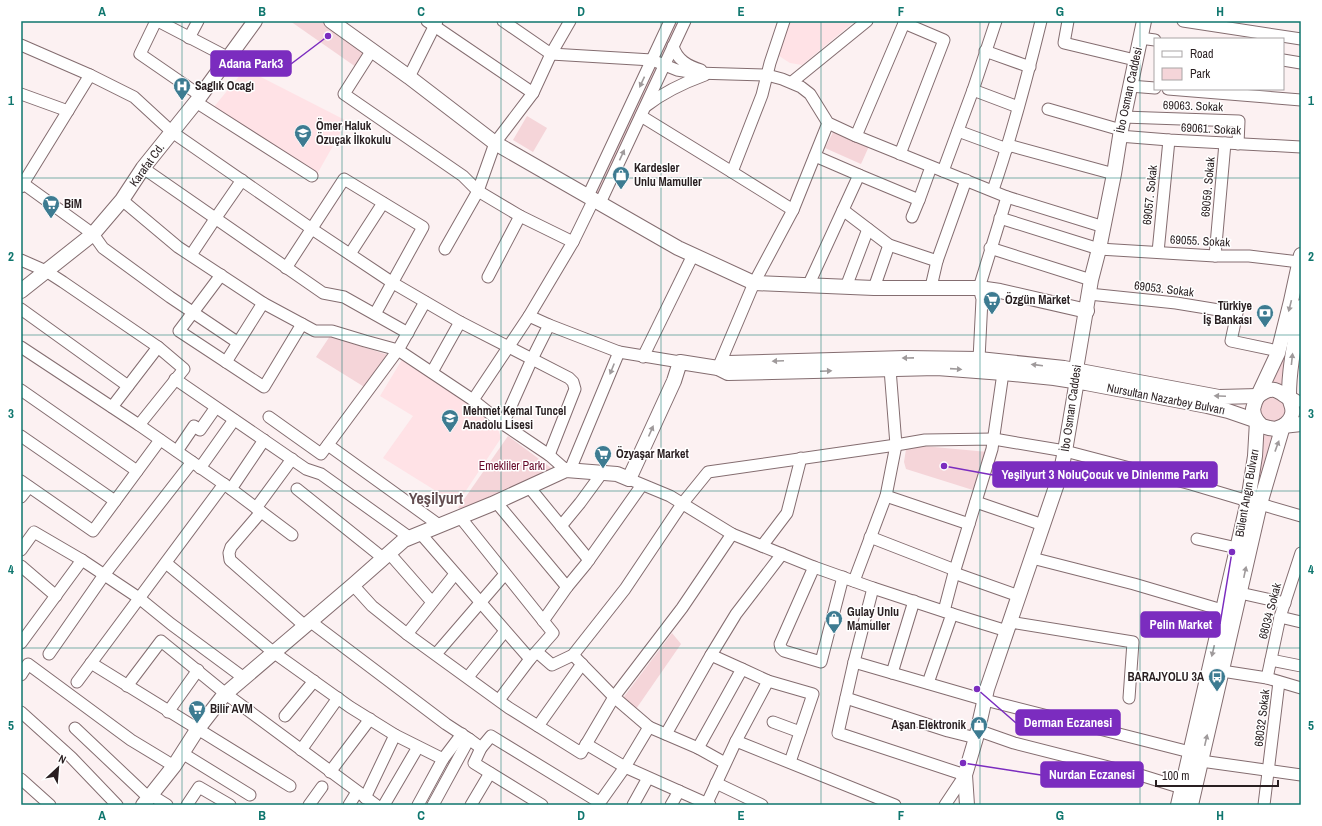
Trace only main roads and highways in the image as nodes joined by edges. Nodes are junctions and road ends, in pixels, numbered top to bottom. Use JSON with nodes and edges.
{"nodes":[{"id":1,"x":255,"y":21,"type":"edge"},
{"id":2,"x":331,"y":21,"type":"edge"},
{"id":3,"x":1144,"y":21,"type":"edge"},
{"id":4,"x":1300,"y":258,"type":"edge"},
{"id":5,"x":21,"y":291,"type":"edge"},
{"id":6,"x":1301,"y":307,"type":"edge"},
{"id":7,"x":1087,"y":311,"type":"junction"},
{"id":8,"x":1298,"y":340,"type":"edge"},
{"id":9,"x":718,"y":368,"type":"junction"},
{"id":10,"x":1075,"y":376,"type":"junction"},
{"id":11,"x":1258,"y":396,"type":"junction"},
{"id":12,"x":1295,"y":401,"type":"edge"},
{"id":13,"x":1258,"y":421,"type":"junction"},
{"id":14,"x":1301,"y":424,"type":"edge"},
{"id":15,"x":1283,"y":426,"type":"junction"},
{"id":16,"x":1254,"y":502,"type":"junction"},
{"id":17,"x":148,"y":799,"type":"edge"},
{"id":18,"x":967,"y":805,"type":"edge"},
{"id":19,"x":1178,"y":805,"type":"edge"},
{"id":20,"x":1191,"y":805,"type":"edge"}],
"edges":[{"from":1,"to":5,"type":"main road","name":"Karafat Cd."},
{"from":2,"to":7,"type":"main road"},
{"from":3,"to":7,"type":"main road","name":"İbo Osman Caddesi"},
{"from":4,"to":11,"type":"main road","name":"Bülent Angın Bulvarı","one_way":true},
{"from":6,"to":8,"type":"main road","name":"Bülent Angın Bulvarı"},
{"from":7,"to":10,"type":"main road","name":"İbo Osman Caddesi"},
{"from":12,"to":8,"type":"main road","name":"Bülent Angın Bulvarı","one_way":true},
{"from":9,"to":10,"type":"main road","one_way":true},
{"from":10,"to":9,"type":"main road","one_way":true},
{"from":17,"to":9,"type":"main road","one_way":true},
{"from":11,"to":10,"type":"main road","name":"Nursultan Nazarbey Bulvarı","one_way":true},
{"from":10,"to":13,"type":"main road","name":"Nursultan Nazarbey Bulvarı"},
{"from":10,"to":18,"type":"main road","name":"İbo Osman Caddesi"},
{"from":11,"to":12,"type":"main road"},
{"from":11,"to":13,"type":"main road","name":"Bülent Angın Bulvarı"},
{"from":12,"to":15,"type":"main road","name":"Bülent Angın Bulvarı"},
{"from":13,"to":15,"type":"main road"},
{"from":13,"to":16,"type":"main road","name":"Bülent Angın Bulvarı"},
{"from":14,"to":15,"type":"main road"},
{"from":16,"to":15,"type":"main road","name":"Bülent Angın Bulvarı","one_way":true},
{"from":16,"to":19,"type":"main road","name":"Bülent Angın Bulvarı","one_way":true},
{"from":20,"to":16,"type":"main road","name":"Bülent Angın Bulvarı","one_way":true}]}
